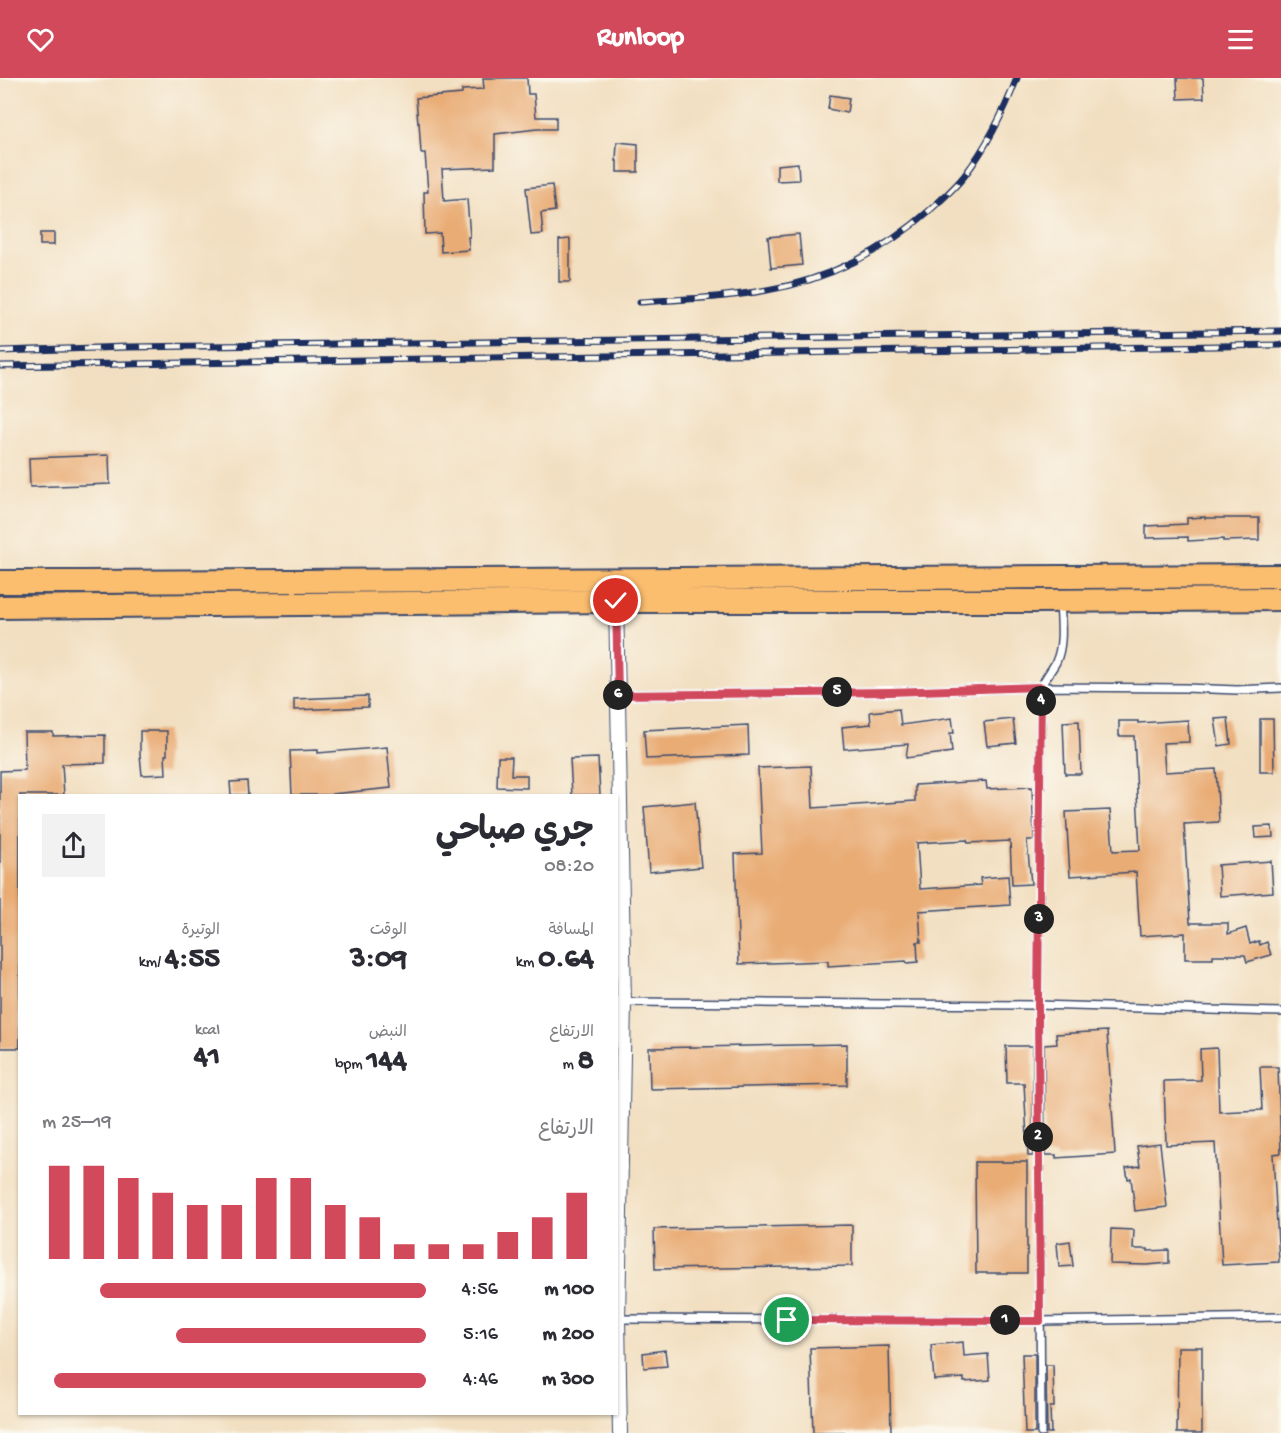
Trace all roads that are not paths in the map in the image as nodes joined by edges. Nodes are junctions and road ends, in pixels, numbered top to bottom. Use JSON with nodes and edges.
{"nodes":[{"id":1,"x":1281,"y":576,"type":"edge"},
{"id":2,"x":0,"y":582,"type":"edge"},
{"id":3,"x":1281,"y":599,"type":"edge"},
{"id":4,"x":616,"y":601,"type":"junction"},
{"id":5,"x":1060,"y":601,"type":"junction"},
{"id":6,"x":0,"y":607,"type":"edge"},
{"id":7,"x":1041,"y":687,"type":"junction"},
{"id":8,"x":1281,"y":688,"type":"edge"},
{"id":9,"x":618,"y":695,"type":"junction"},
{"id":10,"x":624,"y":1002,"type":"junction"},
{"id":11,"x":1038,"y":1005,"type":"junction"},
{"id":12,"x":1281,"y":1012,"type":"edge"},
{"id":13,"x":1281,"y":1317,"type":"edge"},
{"id":14,"x":618,"y":1319,"type":"edge"},
{"id":15,"x":1040,"y":1321,"type":"junction"},
{"id":16,"x":620,"y":1433,"type":"edge"},
{"id":17,"x":1041,"y":1433,"type":"edge"}],
"edges":[{"from":1,"to":2,"type":"highway"},
{"from":3,"to":5,"type":"highway"},
{"from":4,"to":5,"type":"highway"},
{"from":4,"to":6,"type":"highway"},
{"from":4,"to":9,"type":"street"},
{"from":5,"to":7,"type":"lane"},
{"from":7,"to":8,"type":"lane"},
{"from":7,"to":9,"type":"lane"},
{"from":7,"to":11,"type":"lane"},
{"from":9,"to":10,"type":"street"},
{"from":10,"to":11,"type":"lane"},
{"from":10,"to":14,"type":"street"},
{"from":11,"to":12,"type":"lane"},
{"from":11,"to":15,"type":"lane"},
{"from":13,"to":15,"type":"lane"},
{"from":14,"to":15,"type":"lane"},
{"from":14,"to":16,"type":"street"},
{"from":15,"to":17,"type":"lane"}]}
